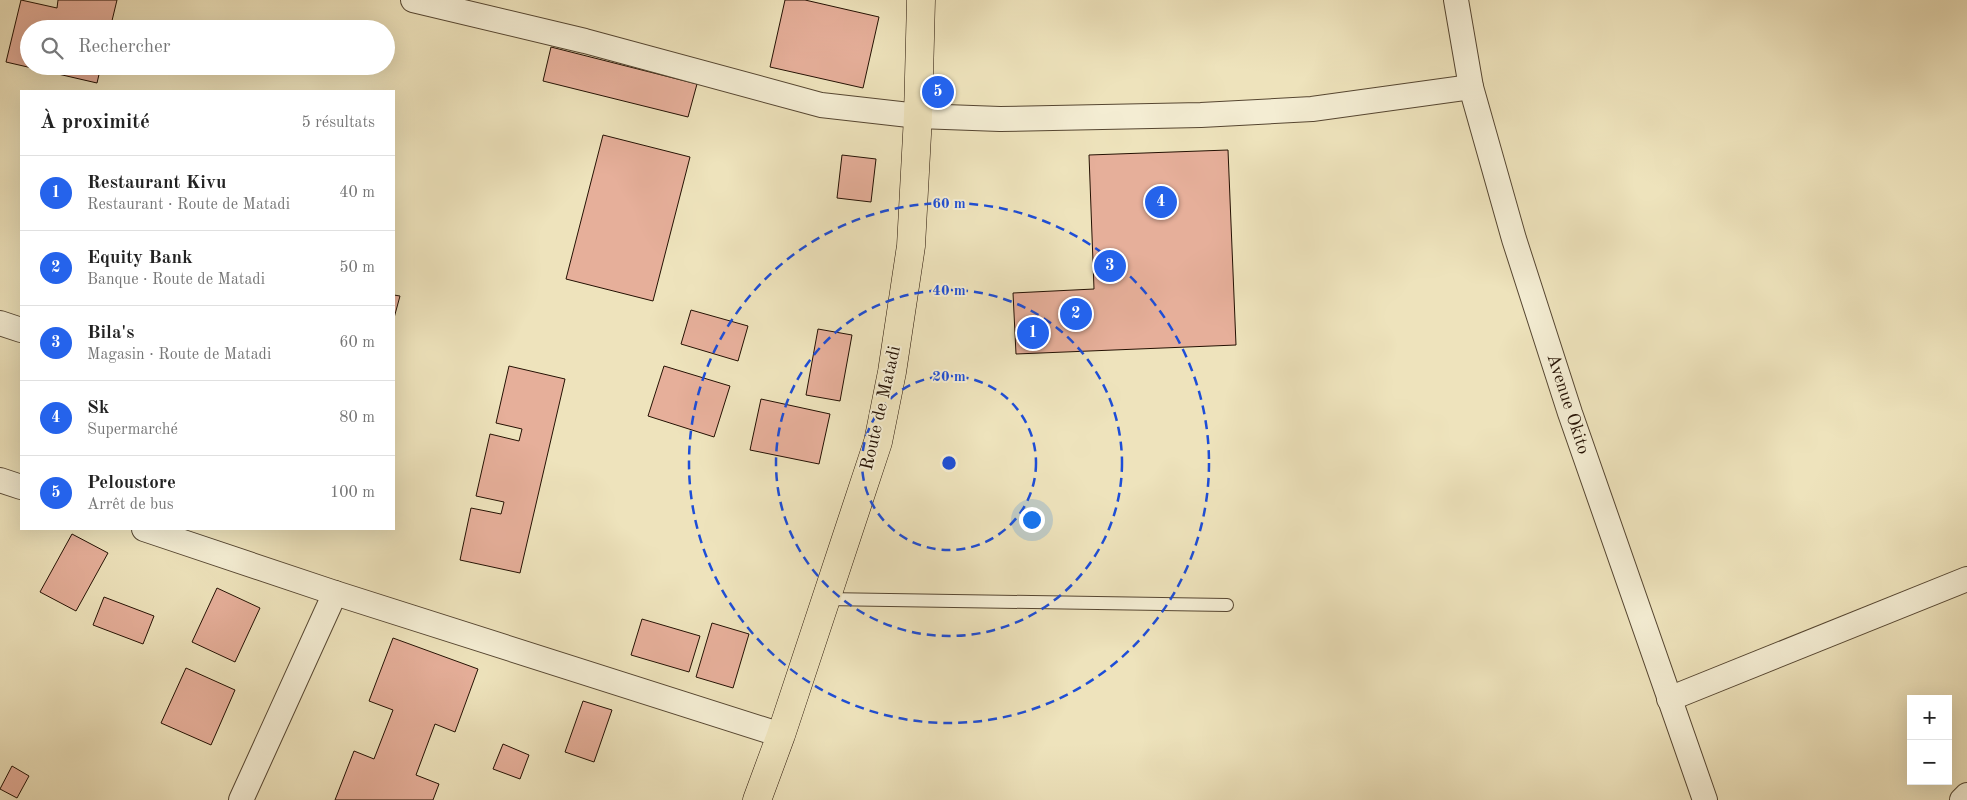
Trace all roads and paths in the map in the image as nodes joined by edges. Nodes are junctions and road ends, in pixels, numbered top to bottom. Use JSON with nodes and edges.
{"nodes":[{"id":1,"x":413,"y":0,"type":"edge"},
{"id":2,"x":921,"y":0,"type":"edge"},
{"id":3,"x":1456,"y":0,"type":"edge"},
{"id":4,"x":1472,"y":87,"type":"junction"},
{"id":5,"x":918,"y":116,"type":"junction"},
{"id":6,"x":0,"y":323,"type":"edge"},
{"id":7,"x":20,"y":330,"type":"edge"},
{"id":8,"x":0,"y":480,"type":"edge"},
{"id":9,"x":20,"y":487,"type":"edge"},
{"id":10,"x":147,"y":530,"type":"edge"},
{"id":11,"x":1967,"y":579,"type":"edge"},
{"id":12,"x":335,"y":594,"type":"junction"},
{"id":13,"x":825,"y":599,"type":"junction"},
{"id":14,"x":1228,"y":605,"type":"dead end"},
{"id":15,"x":1669,"y":699,"type":"junction"},
{"id":16,"x":782,"y":735,"type":"junction"},
{"id":17,"x":1967,"y":796,"type":"edge"},
{"id":18,"x":241,"y":800,"type":"edge"},
{"id":19,"x":757,"y":800,"type":"edge"},
{"id":20,"x":1705,"y":800,"type":"edge"},
{"id":21,"x":1962,"y":800,"type":"edge"}],
"edges":[{"from":1,"to":5,"type":"street"},
{"from":2,"to":5,"type":"main road","name":"Route de Matadi"},
{"from":3,"to":4,"type":"street","name":"Avenue Okito"},
{"from":4,"to":5,"type":"street"},
{"from":4,"to":15,"type":"street","name":"Avenue Okito"},
{"from":5,"to":13,"type":"main road","name":"Route de Matadi"},
{"from":6,"to":7,"type":"street"},
{"from":8,"to":9,"type":"street"},
{"from":10,"to":12,"type":"street"},
{"from":11,"to":15,"type":"street"},
{"from":12,"to":16,"type":"street"},
{"from":12,"to":18,"type":"street"},
{"from":13,"to":14,"type":"lane"},
{"from":13,"to":16,"type":"main road","name":"Route de Matadi"},
{"from":15,"to":20,"type":"street","name":"Avenue Okito"},
{"from":16,"to":19,"type":"main road","name":"Route de Matadi"},
{"from":17,"to":21,"type":"street"}]}
